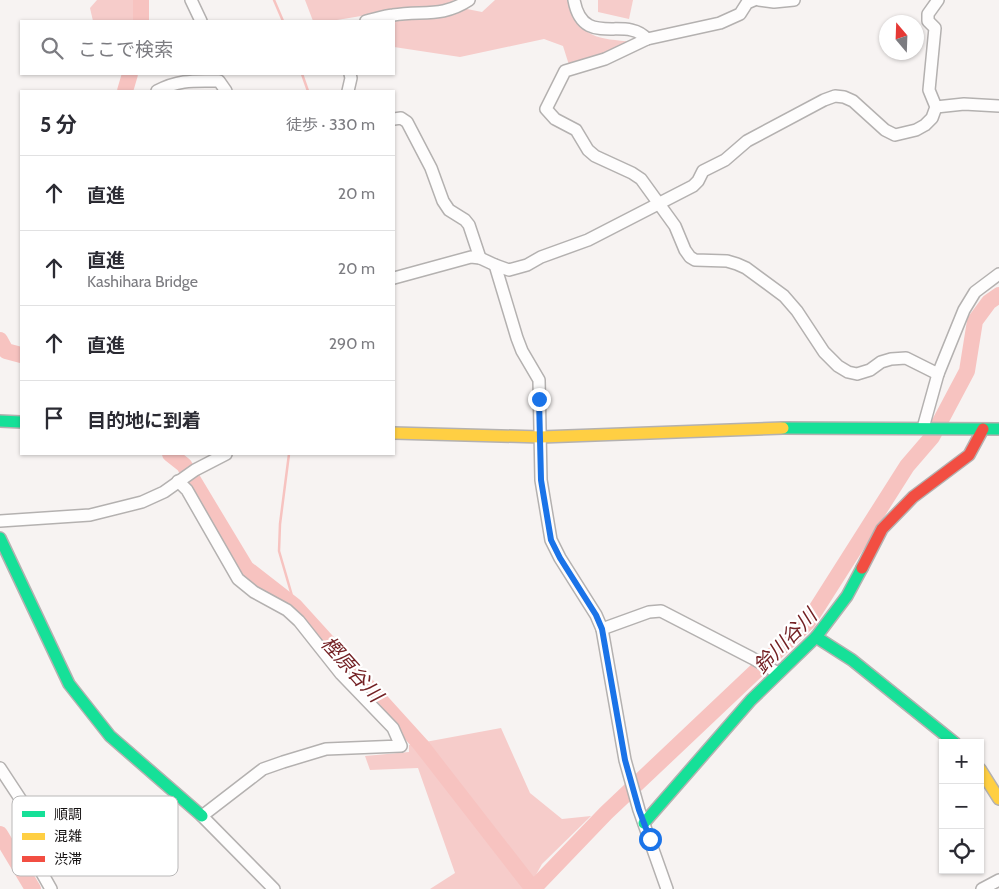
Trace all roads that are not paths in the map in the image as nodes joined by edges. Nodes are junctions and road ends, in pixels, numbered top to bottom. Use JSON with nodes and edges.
{"nodes":[{"id":1,"x":191,"y":0,"type":"edge"},
{"id":2,"x":469,"y":0,"type":"edge"},
{"id":3,"x":574,"y":0,"type":"edge"},
{"id":4,"x":754,"y":0,"type":"edge"},
{"id":5,"x":759,"y":0,"type":"edge"},
{"id":6,"x":794,"y":0,"type":"edge"},
{"id":7,"x":938,"y":0,"type":"edge"},
{"id":8,"x":201,"y":20,"type":"edge"},
{"id":9,"x":370,"y":20,"type":"edge"},
{"id":10,"x":647,"y":39,"type":"junction"},
{"id":11,"x":350,"y":75,"type":"edge"},
{"id":12,"x":218,"y":77,"type":"edge"},
{"id":13,"x":160,"y":90,"type":"edge"},
{"id":14,"x":225,"y":90,"type":"edge"},
{"id":15,"x":348,"y":90,"type":"edge"},
{"id":16,"x":999,"y":106,"type":"edge"},
{"id":17,"x":936,"y":107,"type":"junction"},
{"id":18,"x":395,"y":119,"type":"edge"},
{"id":19,"x":659,"y":205,"type":"junction"},
{"id":20,"x":480,"y":258,"type":"junction"},
{"id":21,"x":495,"y":265,"type":"junction"},
{"id":22,"x":999,"y":274,"type":"edge"},
{"id":23,"x":395,"y":278,"type":"edge"},
{"id":24,"x":938,"y":374,"type":"junction"},
{"id":25,"x":0,"y":421,"type":"edge"},
{"id":26,"x":20,"y":422,"type":"edge"},
{"id":27,"x":925,"y":428,"type":"junction"},
{"id":28,"x":983,"y":429,"type":"junction"},
{"id":29,"x":999,"y":430,"type":"edge"},
{"id":30,"x":395,"y":432,"type":"edge"},
{"id":31,"x":541,"y":437,"type":"junction"},
{"id":32,"x":224,"y":455,"type":"edge"},
{"id":33,"x":180,"y":480,"type":"junction"},
{"id":34,"x":0,"y":521,"type":"edge"},
{"id":35,"x":0,"y":538,"type":"edge"},
{"id":36,"x":602,"y":629,"type":"junction"},
{"id":37,"x":816,"y":637,"type":"junction"},
{"id":38,"x":775,"y":671,"type":"junction"},
{"id":39,"x":950,"y":739,"type":"edge"},
{"id":40,"x":0,"y":768,"type":"edge"},
{"id":41,"x":984,"y":775,"type":"edge"},
{"id":42,"x":18,"y":796,"type":"edge"},
{"id":43,"x":999,"y":799,"type":"edge"},
{"id":44,"x":202,"y":816,"type":"junction"},
{"id":45,"x":644,"y":823,"type":"junction"},
{"id":46,"x":44,"y":876,"type":"edge"},
{"id":47,"x":999,"y":880,"type":"edge"},
{"id":48,"x":51,"y":889,"type":"edge"},
{"id":49,"x":274,"y":889,"type":"edge"},
{"id":50,"x":667,"y":889,"type":"edge"},
{"id":51,"x":982,"y":889,"type":"edge"}],
"edges":[{"from":1,"to":8,"type":"street"},
{"from":2,"to":9,"type":"street"},
{"from":3,"to":10,"type":"street"},
{"from":4,"to":10,"type":"street"},
{"from":5,"to":6,"type":"street"},
{"from":7,"to":17,"type":"street"},
{"from":10,"to":19,"type":"street"},
{"from":11,"to":15,"type":"street"},
{"from":12,"to":13,"type":"street"},
{"from":12,"to":14,"type":"street"},
{"from":16,"to":17,"type":"street"},
{"from":17,"to":19,"type":"street"},
{"from":18,"to":20,"type":"street"},
{"from":19,"to":21,"type":"street"},
{"from":19,"to":24,"type":"street"},
{"from":20,"to":21,"type":"street"},
{"from":20,"to":23,"type":"street"},
{"from":21,"to":31,"type":"street"},
{"from":22,"to":24,"type":"street"},
{"from":24,"to":27,"type":"street"},
{"from":25,"to":26,"type":"street"},
{"from":27,"to":28,"type":"street"},
{"from":27,"to":31,"type":"street"},
{"from":28,"to":29,"type":"street"},
{"from":28,"to":37,"type":"street"},
{"from":30,"to":31,"type":"street"},
{"from":31,"to":36,"type":"street"},
{"from":32,"to":33,"type":"street"},
{"from":33,"to":34,"type":"street"},
{"from":33,"to":44,"type":"street"},
{"from":35,"to":44,"type":"street"},
{"from":36,"to":38,"type":"street"},
{"from":36,"to":45,"type":"street"},
{"from":37,"to":38,"type":"street"},
{"from":37,"to":39,"type":"street"},
{"from":38,"to":45,"type":"street"},
{"from":40,"to":42,"type":"street"},
{"from":41,"to":43,"type":"street"},
{"from":44,"to":49,"type":"street"},
{"from":45,"to":50,"type":"street"},
{"from":46,"to":48,"type":"street"},
{"from":47,"to":51,"type":"street"}]}
